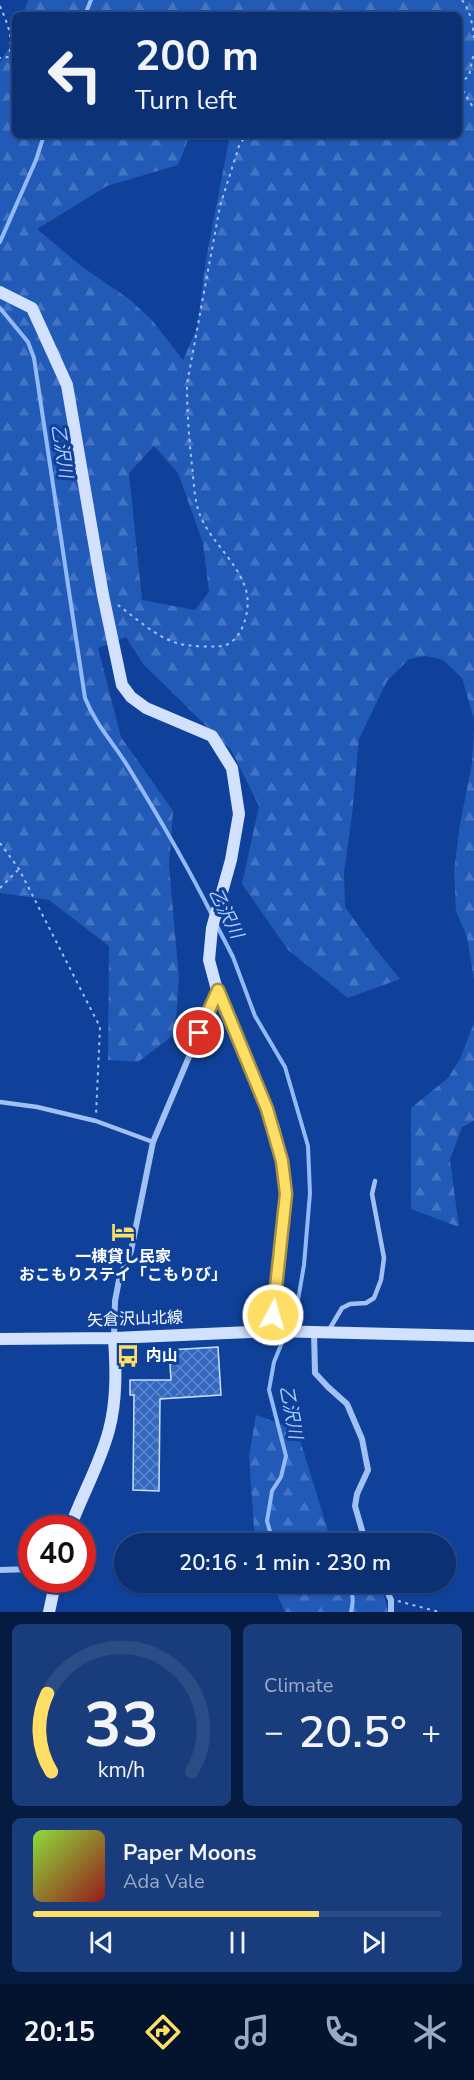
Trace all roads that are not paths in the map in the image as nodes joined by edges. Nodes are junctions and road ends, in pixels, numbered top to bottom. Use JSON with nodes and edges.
{"nodes":[{"id":1,"x":0,"y":292,"type":"edge"},
{"id":2,"x":218,"y":990,"type":"junction"},
{"id":3,"x":0,"y":1102,"type":"edge"},
{"id":4,"x":153,"y":1142,"type":"junction"},
{"id":5,"x":375,"y":1181,"type":"dead end"},
{"id":6,"x":272,"y":1331,"type":"junction"},
{"id":7,"x":314,"y":1332,"type":"junction"},
{"id":8,"x":328,"y":1332,"type":"junction"},
{"id":9,"x":474,"y":1336,"type":"edge"},
{"id":10,"x":114,"y":1338,"type":"junction"},
{"id":11,"x":0,"y":1339,"type":"edge"},
{"id":12,"x":75,"y":1515,"type":"edge"},
{"id":13,"x":363,"y":1533,"type":"edge"},
{"id":14,"x":18,"y":1569,"type":"edge"},
{"id":15,"x":0,"y":1570,"type":"edge"},
{"id":16,"x":54,"y":1593,"type":"edge"},
{"id":17,"x":388,"y":1593,"type":"edge"},
{"id":18,"x":49,"y":1612,"type":"edge"},
{"id":19,"x":391,"y":1612,"type":"edge"}],
"edges":[{"from":1,"to":2,"type":"street"},
{"from":2,"to":4,"type":"street"},
{"from":2,"to":6,"type":"street"},
{"from":3,"to":4,"type":"lane"},
{"from":4,"to":10,"type":"street"},
{"from":5,"to":8,"type":"lane"},
{"from":6,"to":7,"type":"street","name":"矢倉沢山北線"},
{"from":6,"to":10,"type":"street","name":"矢倉沢山北線"},
{"from":7,"to":8,"type":"street"},
{"from":7,"to":13,"type":"street"},
{"from":8,"to":9,"type":"street"},
{"from":10,"to":11,"type":"street","name":"矢倉沢山北線"},
{"from":10,"to":12,"type":"street"},
{"from":14,"to":15,"type":"street"},
{"from":16,"to":18,"type":"street"},
{"from":17,"to":19,"type":"street"}]}
